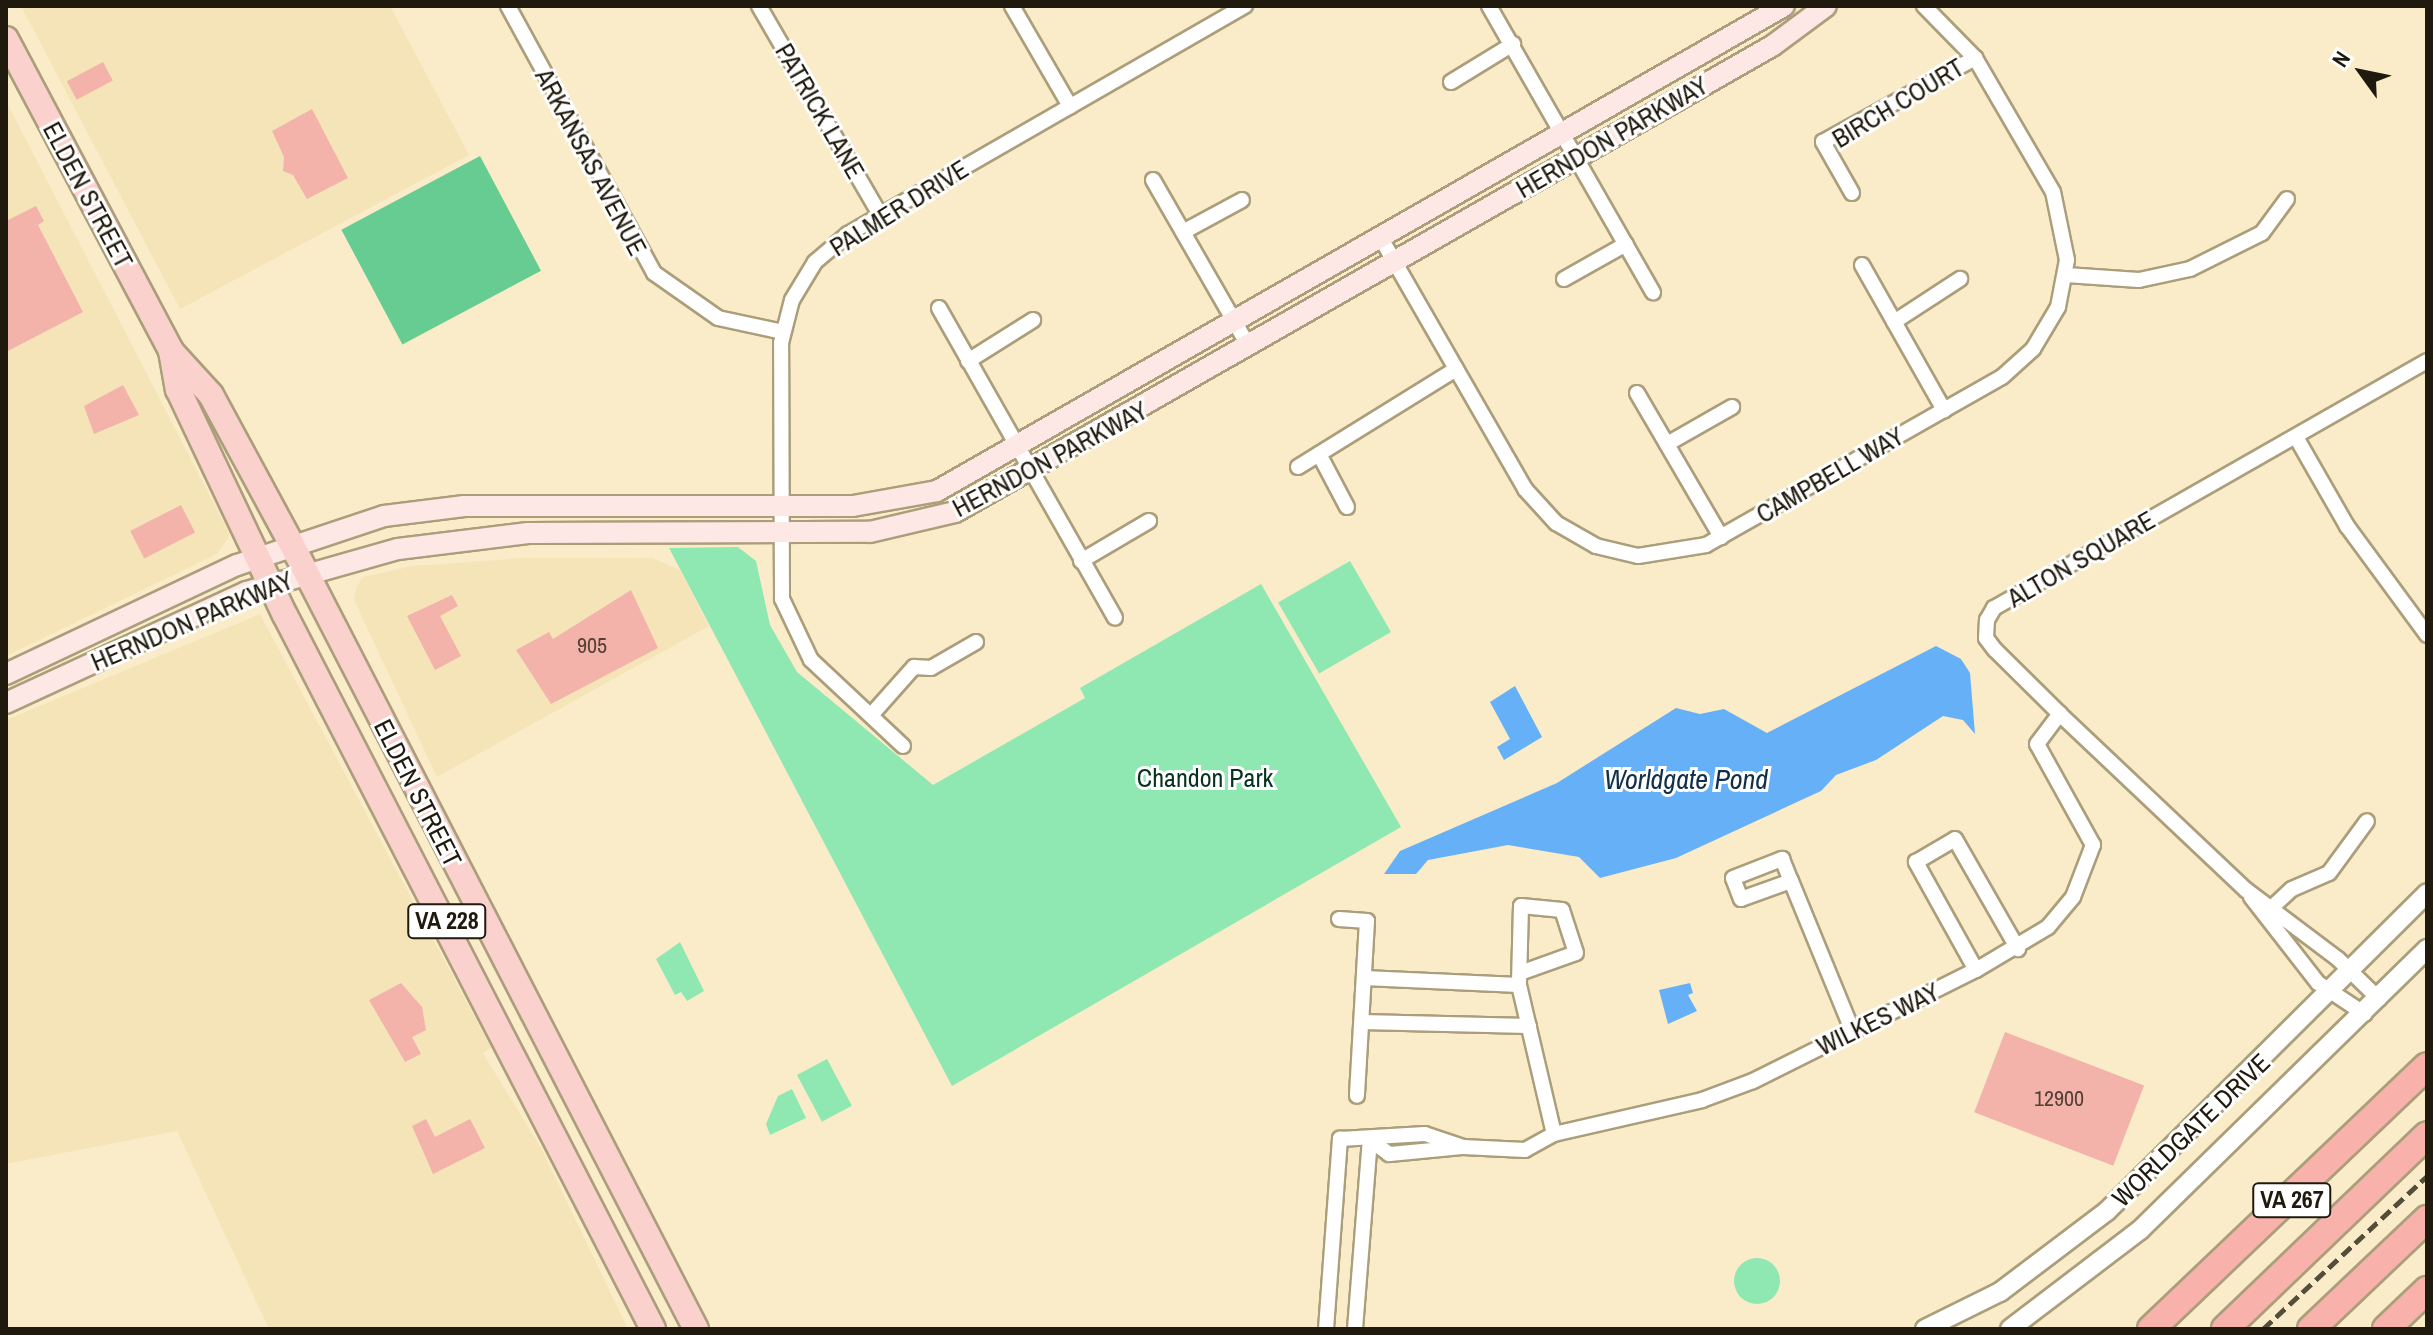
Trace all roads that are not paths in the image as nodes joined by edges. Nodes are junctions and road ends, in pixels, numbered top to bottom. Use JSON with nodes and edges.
{"nodes":[{"id":1,"x":508,"y":6,"type":"edge"},
{"id":2,"x":759,"y":6,"type":"edge"},
{"id":3,"x":1012,"y":6,"type":"edge"},
{"id":4,"x":1245,"y":6,"type":"edge"},
{"id":5,"x":1489,"y":6,"type":"edge"},
{"id":6,"x":1784,"y":6,"type":"edge"},
{"id":7,"x":1826,"y":6,"type":"edge"},
{"id":8,"x":1924,"y":6,"type":"edge"},
{"id":9,"x":6,"y":39,"type":"edge"},
{"id":10,"x":1513,"y":44,"type":"junction"},
{"id":11,"x":1975,"y":58,"type":"junction"},
{"id":12,"x":1451,"y":82,"type":"dead end"},
{"id":13,"x":1070,"y":106,"type":"junction"},
{"id":14,"x":1565,"y":133,"type":"junction"},
{"id":15,"x":1579,"y":156,"type":"junction"},
{"id":16,"x":1153,"y":180,"type":"dead end"},
{"id":17,"x":1852,"y":193,"type":"dead end"},
{"id":18,"x":2287,"y":199,"type":"dead end"},
{"id":19,"x":1242,"y":200,"type":"dead end"},
{"id":20,"x":880,"y":215,"type":"junction"},
{"id":21,"x":1183,"y":232,"type":"junction"},
{"id":22,"x":1382,"y":240,"type":"junction"},
{"id":23,"x":1626,"y":244,"type":"junction"},
{"id":24,"x":1396,"y":263,"type":"junction"},
{"id":25,"x":1862,"y":265,"type":"dead end"},
{"id":26,"x":2066,"y":275,"type":"junction"},
{"id":27,"x":1564,"y":279,"type":"dead end"},
{"id":28,"x":1960,"y":279,"type":"dead end"},
{"id":29,"x":1653,"y":292,"type":"dead end"},
{"id":30,"x":939,"y":308,"type":"dead end"},
{"id":31,"x":1033,"y":320,"type":"dead end"},
{"id":32,"x":1894,"y":322,"type":"junction"},
{"id":33,"x":1236,"y":324,"type":"junction"},
{"id":34,"x":783,"y":332,"type":"junction"},
{"id":35,"x":1249,"y":347,"type":"junction"},
{"id":36,"x":171,"y":351,"type":"junction"},
{"id":37,"x":968,"y":361,"type":"junction"},
{"id":38,"x":2427,"y":361,"type":"edge"},
{"id":39,"x":1456,"y":369,"type":"junction"},
{"id":40,"x":1637,"y":393,"type":"dead end"},
{"id":41,"x":1732,"y":407,"type":"dead end"},
{"id":42,"x":1944,"y":410,"type":"junction"},
{"id":43,"x":2296,"y":437,"type":"junction"},
{"id":44,"x":1667,"y":444,"type":"junction"},
{"id":45,"x":1017,"y":450,"type":"junction"},
{"id":46,"x":1319,"y":454,"type":"junction"},
{"id":47,"x":1298,"y":467,"type":"dead end"},
{"id":48,"x":1030,"y":473,"type":"junction"},
{"id":49,"x":780,"y":507,"type":"junction"},
{"id":50,"x":1347,"y":507,"type":"dead end"},
{"id":51,"x":1149,"y":521,"type":"dead end"},
{"id":52,"x":780,"y":533,"type":"junction"},
{"id":53,"x":1721,"y":537,"type":"junction"},
{"id":54,"x":292,"y":545,"type":"junction"},
{"id":55,"x":260,"y":556,"type":"junction"},
{"id":56,"x":1081,"y":561,"type":"junction"},
{"id":57,"x":307,"y":573,"type":"junction"},
{"id":58,"x":272,"y":584,"type":"junction"},
{"id":59,"x":1115,"y":618,"type":"dead end"},
{"id":60,"x":2427,"y":635,"type":"edge"},
{"id":61,"x":976,"y":642,"type":"dead end"},
{"id":62,"x":6,"y":674,"type":"edge"},
{"id":63,"x":6,"y":703,"type":"edge"},
{"id":64,"x":873,"y":713,"type":"junction"},
{"id":65,"x":2060,"y":714,"type":"junction"},
{"id":66,"x":903,"y":746,"type":"dead end"},
{"id":67,"x":2367,"y":821,"type":"dead end"},
{"id":68,"x":1791,"y":881,"type":"dead end"},
{"id":69,"x":2427,"y":893,"type":"edge"},
{"id":70,"x":2267,"y":912,"type":"junction"},
{"id":71,"x":1339,"y":919,"type":"dead end"},
{"id":72,"x":2018,"y":949,"type":"junction"},
{"id":73,"x":2427,"y":949,"type":"edge"},
{"id":74,"x":1976,"y":970,"type":"junction"},
{"id":75,"x":2352,"y":972,"type":"junction"},
{"id":76,"x":1364,"y":978,"type":"junction"},
{"id":77,"x":1519,"y":979,"type":"junction"},
{"id":78,"x":2331,"y":994,"type":"junction"},
{"id":79,"x":2379,"y":999,"type":"junction"},
{"id":80,"x":2365,"y":1014,"type":"junction"},
{"id":81,"x":1362,"y":1022,"type":"junction"},
{"id":82,"x":1529,"y":1026,"type":"junction"},
{"id":83,"x":1852,"y":1030,"type":"junction"},
{"id":84,"x":2427,"y":1066,"type":"edge"},
{"id":85,"x":1357,"y":1096,"type":"dead end"},
{"id":86,"x":1554,"y":1134,"type":"junction"},
{"id":87,"x":2427,"y":1135,"type":"edge"},
{"id":88,"x":1370,"y":1140,"type":"junction"},
{"id":89,"x":2427,"y":1219,"type":"edge"},
{"id":90,"x":2427,"y":1290,"type":"edge"},
{"id":91,"x":653,"y":1329,"type":"edge"},
{"id":92,"x":696,"y":1329,"type":"edge"},
{"id":93,"x":1326,"y":1329,"type":"edge"},
{"id":94,"x":1355,"y":1329,"type":"edge"},
{"id":95,"x":1925,"y":1329,"type":"edge"},
{"id":96,"x":2010,"y":1329,"type":"edge"},
{"id":97,"x":2151,"y":1329,"type":"edge"},
{"id":98,"x":2225,"y":1329,"type":"edge"},
{"id":99,"x":2311,"y":1329,"type":"edge"},
{"id":100,"x":2386,"y":1329,"type":"edge"}],
"edges":[{"from":1,"to":34,"type":"street","name":"ARKANSAS AVENUE"},
{"from":2,"to":20,"type":"street","name":"PATRICK LANE"},
{"from":3,"to":13,"type":"street"},
{"from":4,"to":13,"type":"street","name":"PALMER DRIVE"},
{"from":5,"to":10,"type":"street"},
{"from":6,"to":14,"type":"main road","name":"HERNDON PARKWAY"},
{"from":7,"to":15,"type":"main road","name":"HERNDON PARKWAY"},
{"from":8,"to":11,"type":"street","name":"CAMPBELL WAY"},
{"from":9,"to":36,"type":"main road","name":"ELDEN STREET"},
{"from":10,"to":12,"type":"street"},
{"from":10,"to":14,"type":"street"},
{"from":11,"to":17,"type":"street","name":"BIRCH COURT"},
{"from":11,"to":26,"type":"street","name":"CAMPBELL WAY"},
{"from":13,"to":20,"type":"street","name":"PALMER DRIVE"},
{"from":14,"to":15,"type":"street"},
{"from":14,"to":22,"type":"main road","name":"HERNDON PARKWAY"},
{"from":15,"to":23,"type":"street"},
{"from":15,"to":24,"type":"main road","name":"HERNDON PARKWAY"},
{"from":16,"to":21,"type":"street"},
{"from":18,"to":26,"type":"street"},
{"from":19,"to":21,"type":"street"},
{"from":20,"to":34,"type":"street","name":"PALMER DRIVE"},
{"from":21,"to":33,"type":"street"},
{"from":22,"to":24,"type":"street","name":"CAMPBELL WAY"},
{"from":22,"to":33,"type":"main road","name":"HERNDON PARKWAY"},
{"from":23,"to":27,"type":"street"},
{"from":23,"to":29,"type":"street"},
{"from":24,"to":35,"type":"main road","name":"HERNDON PARKWAY"},
{"from":24,"to":39,"type":"street","name":"CAMPBELL WAY"},
{"from":25,"to":32,"type":"street"},
{"from":26,"to":42,"type":"street","name":"CAMPBELL WAY"},
{"from":28,"to":32,"type":"street"},
{"from":30,"to":37,"type":"street"},
{"from":31,"to":37,"type":"street"},
{"from":32,"to":42,"type":"street"},
{"from":33,"to":35,"type":"street"},
{"from":33,"to":45,"type":"main road","name":"HERNDON PARKWAY"},
{"from":34,"to":49,"type":"street","name":"PALMER DRIVE"},
{"from":35,"to":48,"type":"main road","name":"HERNDON PARKWAY"},
{"from":36,"to":54,"type":"main road","name":"ELDEN STREET"},
{"from":36,"to":55,"type":"main road","name":"ELDEN STREET"},
{"from":37,"to":45,"type":"street"},
{"from":38,"to":43,"type":"street","name":"ALTON SQUARE"},
{"from":39,"to":46,"type":"street"},
{"from":39,"to":53,"type":"street","name":"CAMPBELL WAY"},
{"from":40,"to":44,"type":"street"},
{"from":41,"to":44,"type":"street"},
{"from":42,"to":53,"type":"street","name":"CAMPBELL WAY"},
{"from":43,"to":60,"type":"street"},
{"from":43,"to":65,"type":"street","name":"ALTON SQUARE"},
{"from":44,"to":53,"type":"street"},
{"from":45,"to":48,"type":"street"},
{"from":45,"to":49,"type":"main road","name":"HERNDON PARKWAY"},
{"from":46,"to":47,"type":"street"},
{"from":46,"to":50,"type":"street"},
{"from":48,"to":52,"type":"main road","name":"HERNDON PARKWAY"},
{"from":48,"to":56,"type":"street"},
{"from":49,"to":52,"type":"street","name":"PALMER DRIVE"},
{"from":49,"to":54,"type":"main road","name":"HERNDON PARKWAY"},
{"from":51,"to":56,"type":"street"},
{"from":52,"to":57,"type":"main road","name":"HERNDON PARKWAY"},
{"from":52,"to":64,"type":"street","name":"PALMER DRIVE"},
{"from":54,"to":55,"type":"main road","name":"HERNDON PARKWAY"},
{"from":54,"to":57,"type":"main road","name":"ELDEN STREET","number":"VA 228"},
{"from":55,"to":58,"type":"main road","name":"ELDEN STREET"},
{"from":55,"to":62,"type":"main road","name":"HERNDON PARKWAY"},
{"from":56,"to":59,"type":"street"},
{"from":57,"to":58,"type":"main road","name":"HERNDON PARKWAY"},
{"from":57,"to":92,"type":"main road","name":"ELDEN STREET","number":"VA 228"},
{"from":58,"to":63,"type":"main road","name":"HERNDON PARKWAY"},
{"from":58,"to":91,"type":"main road","name":"ELDEN STREET","number":"VA 228"},
{"from":61,"to":64,"type":"street"},
{"from":64,"to":66,"type":"street","name":"PALMER DRIVE"},
{"from":65,"to":70,"type":"street","name":"ALTON SQUARE"},
{"from":65,"to":72,"type":"street","name":"WILKES WAY"},
{"from":67,"to":70,"type":"street"},
{"from":68,"to":83,"type":"street"},
{"from":69,"to":75,"type":"street","name":"WORLDGATE DRIVE"},
{"from":70,"to":75,"type":"street","name":"ALTON SQUARE"},
{"from":70,"to":78,"type":"street","name":"ALTON SQUARE"},
{"from":71,"to":76,"type":"street"},
{"from":72,"to":74,"type":"street","name":"WILKES WAY"},
{"from":72,"to":74,"type":"street"},
{"from":73,"to":79,"type":"street","name":"WORLDGATE DRIVE"},
{"from":74,"to":83,"type":"street","name":"WILKES WAY"},
{"from":75,"to":78,"type":"street","name":"WORLDGATE DRIVE"},
{"from":75,"to":79,"type":"street","name":"ALTON SQUARE"},
{"from":76,"to":77,"type":"street"},
{"from":76,"to":81,"type":"street"},
{"from":77,"to":77,"type":"street"},
{"from":77,"to":82,"type":"street"},
{"from":78,"to":80,"type":"street","name":"ALTON SQUARE"},
{"from":78,"to":95,"type":"street","name":"WORLDGATE DRIVE"},
{"from":79,"to":80,"type":"street","name":"WORLDGATE DRIVE"},
{"from":80,"to":96,"type":"street","name":"WORLDGATE DRIVE"},
{"from":81,"to":82,"type":"street"},
{"from":81,"to":85,"type":"street"},
{"from":82,"to":86,"type":"street"},
{"from":83,"to":86,"type":"street","name":"WILKES WAY"},
{"from":84,"to":97,"type":"highway","number":"VA 267"},
{"from":86,"to":88,"type":"street","name":"WILKES WAY"},
{"from":87,"to":98,"type":"highway"},
{"from":88,"to":93,"type":"street","name":"WILKES WAY"},
{"from":88,"to":94,"type":"street"},
{"from":89,"to":99,"type":"highway"},
{"from":90,"to":100,"type":"highway"}]}
